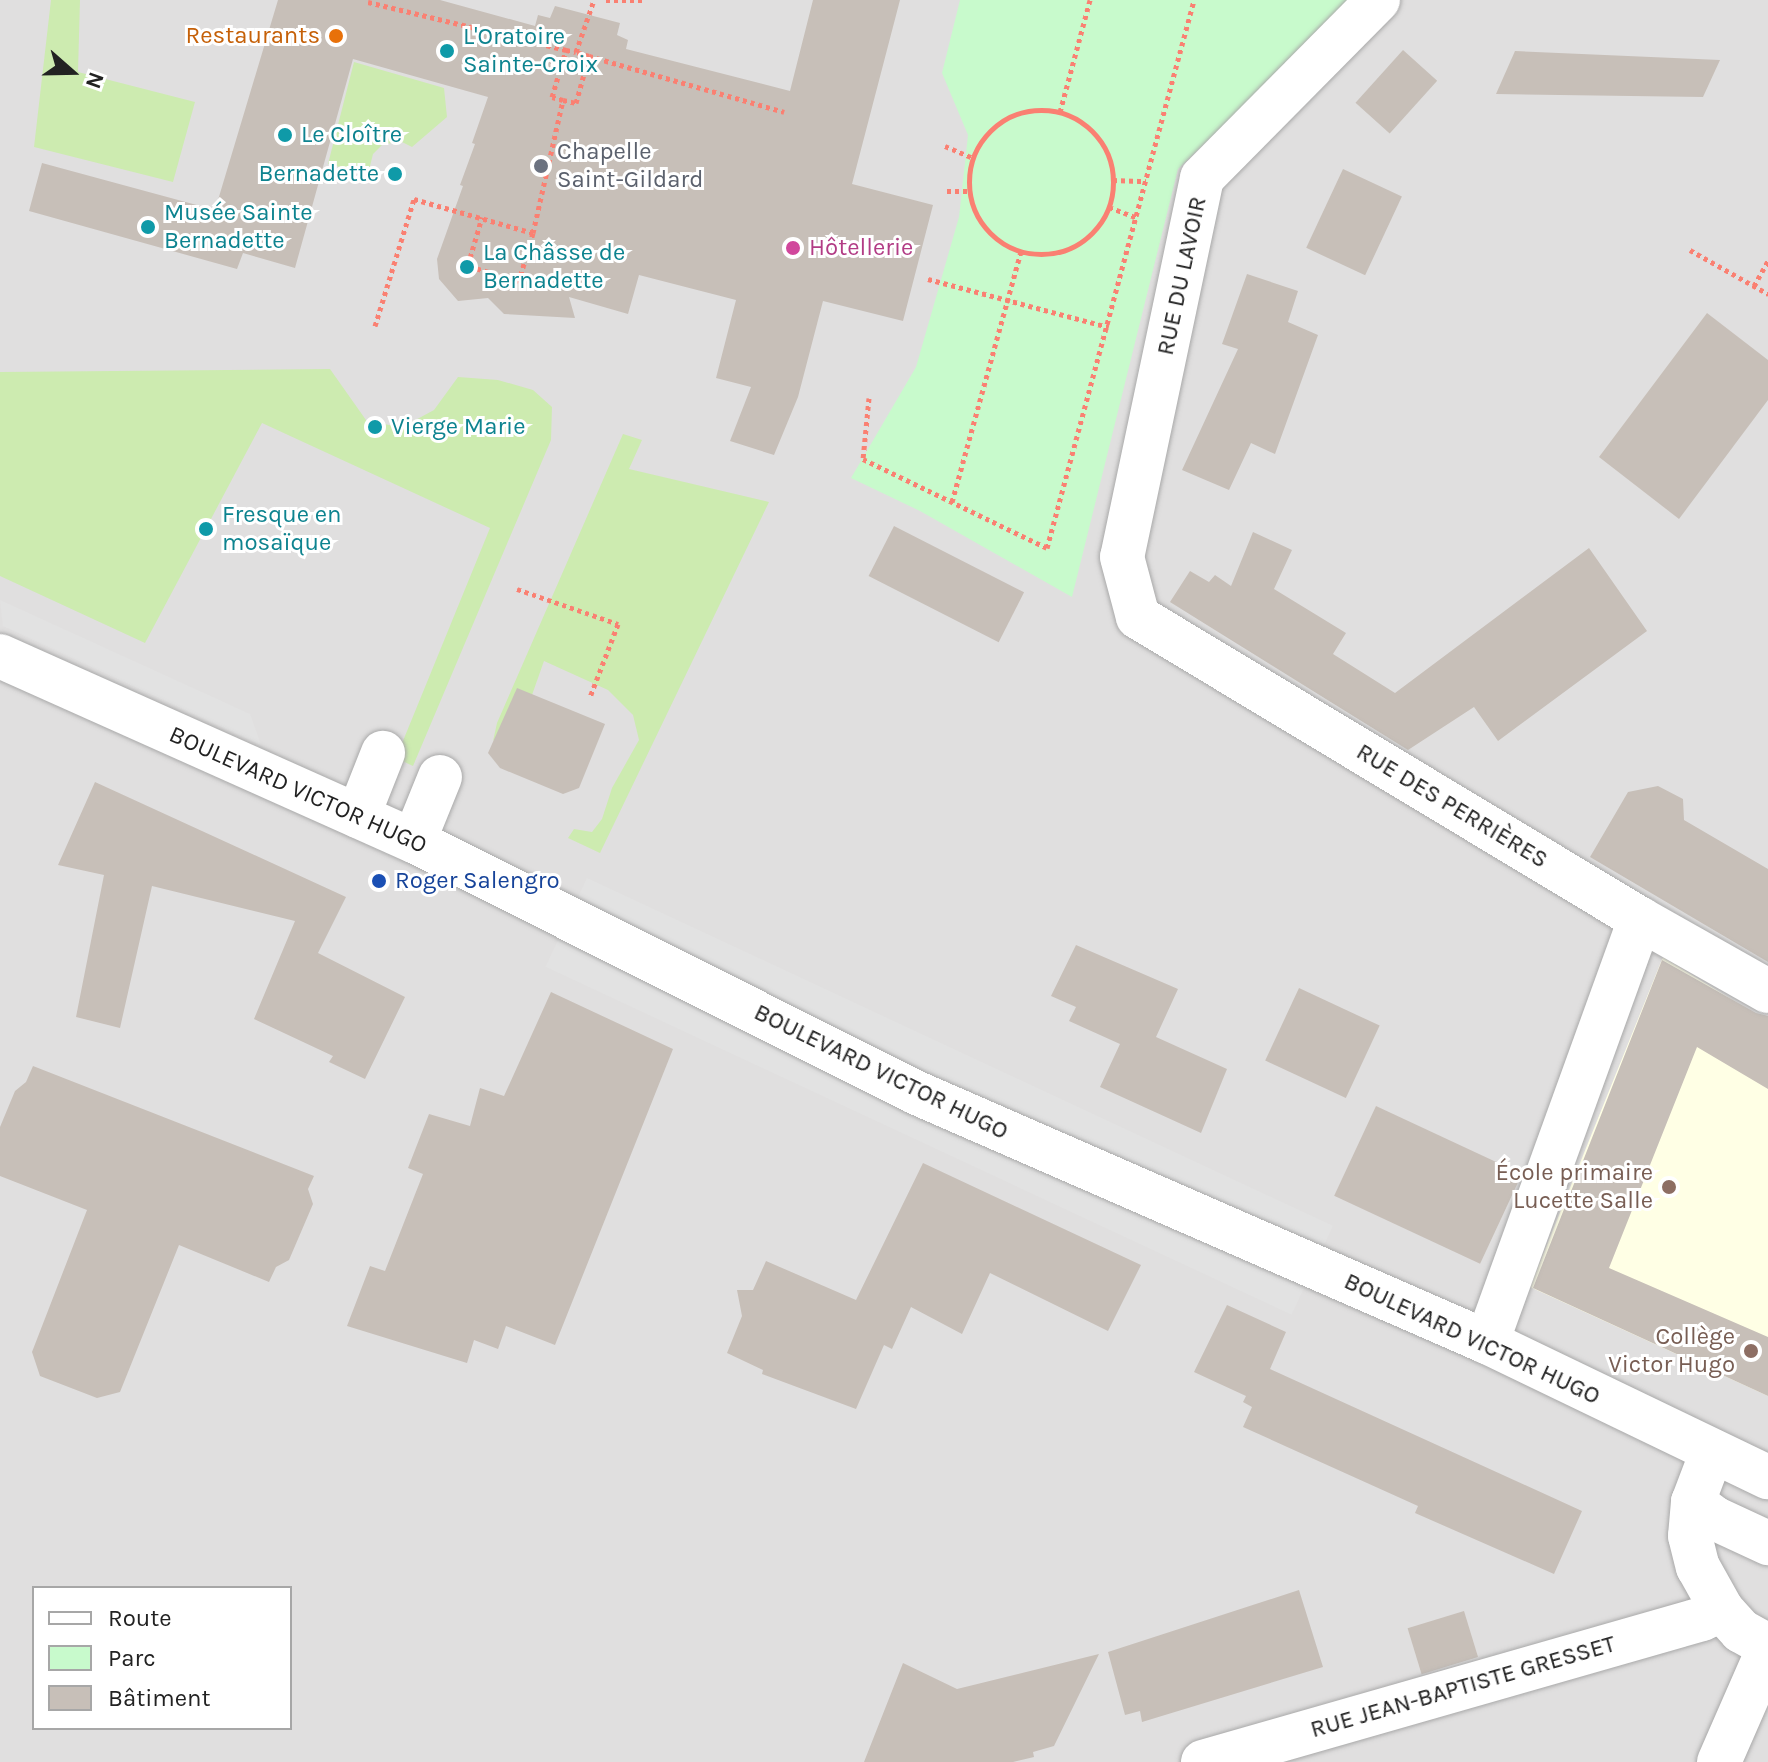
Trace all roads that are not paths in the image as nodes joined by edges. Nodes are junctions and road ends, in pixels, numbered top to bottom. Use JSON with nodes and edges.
{"nodes":[{"id":1,"x":1378,"y":0,"type":"edge"},
{"id":2,"x":1138,"y":617,"type":"joint"},
{"id":3,"x":0,"y":656,"type":"edge"},
{"id":4,"x":383,"y":753,"type":"dead end"},
{"id":5,"x":440,"y":777,"type":"dead end"},
{"id":6,"x":358,"y":816,"type":"junction"},
{"id":7,"x":414,"y":841,"type":"junction"},
{"id":8,"x":1640,"y":919,"type":"junction"},
{"id":9,"x":1768,"y":991,"type":"edge"},
{"id":10,"x":1487,"y":1342,"type":"junction"},
{"id":11,"x":1712,"y":1452,"type":"junction"},
{"id":12,"x":1768,"y":1477,"type":"edge"},
{"id":13,"x":1693,"y":1502,"type":"junction"},
{"id":14,"x":1768,"y":1543,"type":"edge"},
{"id":15,"x":1722,"y":1610,"type":"junction"},
{"id":16,"x":1768,"y":1648,"type":"edge"},
{"id":17,"x":1203,"y":1762,"type":"edge"},
{"id":18,"x":1719,"y":1762,"type":"edge"}],
"edges":[{"from":1,"to":2,"type":"street","name":"RUE DU LAVOIR"},
{"from":2,"to":8,"type":"street","name":"RUE DES PERRIÈRES"},
{"from":3,"to":6,"type":"street","name":"BOULEVARD VICTOR HUGO"},
{"from":4,"to":6,"type":"street"},
{"from":5,"to":7,"type":"street"},
{"from":6,"to":7,"type":"street","name":"BOULEVARD VICTOR HUGO"},
{"from":7,"to":10,"type":"street","name":"BOULEVARD VICTOR HUGO"},
{"from":8,"to":9,"type":"street","name":"RUE DES PERRIÈRES"},
{"from":8,"to":10,"type":"street"},
{"from":10,"to":11,"type":"street","name":"BOULEVARD VICTOR HUGO"},
{"from":11,"to":12,"type":"street","name":"BOULEVARD VICTOR HUGO"},
{"from":11,"to":13,"type":"street"},
{"from":13,"to":14,"type":"street"},
{"from":13,"to":15,"type":"street"},
{"from":15,"to":16,"type":"street"},
{"from":15,"to":17,"type":"street","name":"RUE JEAN-BAPTISTE GRESSET"},
{"from":16,"to":18,"type":"street"}]}
